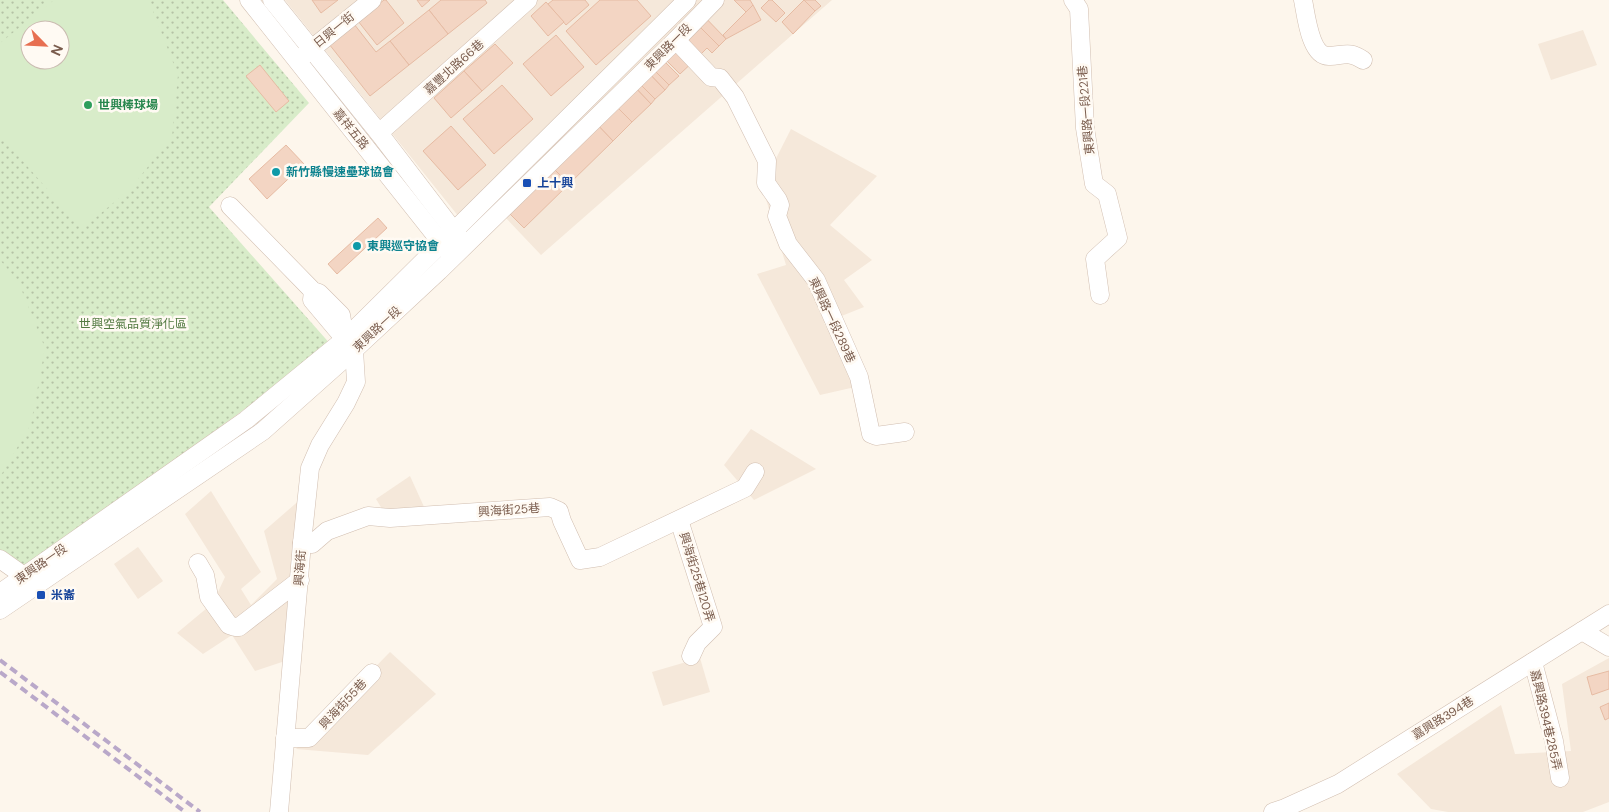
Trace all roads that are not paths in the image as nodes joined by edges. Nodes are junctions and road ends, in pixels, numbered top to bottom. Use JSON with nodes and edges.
{"nodes":[{"id":1,"x":249,"y":0,"type":"edge"},
{"id":2,"x":272,"y":0,"type":"edge"},
{"id":3,"x":372,"y":0,"type":"edge"},
{"id":4,"x":528,"y":0,"type":"edge"},
{"id":5,"x":687,"y":0,"type":"edge"},
{"id":6,"x":715,"y":0,"type":"edge"},
{"id":7,"x":1074,"y":0,"type":"edge"},
{"id":8,"x":1303,"y":0,"type":"edge"},
{"id":9,"x":676,"y":40,"type":"junction"},
{"id":10,"x":311,"y":48,"type":"junction"},
{"id":11,"x":1363,"y":60,"type":"dead end"},
{"id":12,"x":297,"y":61,"type":"junction"},
{"id":13,"x":379,"y":133,"type":"junction"},
{"id":14,"x":230,"y":206,"type":"dead end"},
{"id":15,"x":448,"y":237,"type":"junction"},
{"id":16,"x":459,"y":252,"type":"junction"},
{"id":17,"x":1100,"y":294,"type":"dead end"},
{"id":18,"x":350,"y":345,"type":"junction"},
{"id":19,"x":905,"y":432,"type":"dead end"},
{"id":20,"x":755,"y":472,"type":"dead end"},
{"id":21,"x":679,"y":520,"type":"junction"},
{"id":22,"x":302,"y":543,"type":"junction"},
{"id":23,"x":0,"y":559,"type":"edge"},
{"id":24,"x":198,"y":563,"type":"dead end"},
{"id":25,"x":24,"y":576,"type":"junction"},
{"id":26,"x":300,"y":580,"type":"junction"},
{"id":27,"x":0,"y":593,"type":"edge"},
{"id":28,"x":0,"y":610,"type":"edge"},
{"id":29,"x":1609,"y":614,"type":"edge"},
{"id":30,"x":1582,"y":631,"type":"junction"},
{"id":31,"x":1609,"y":647,"type":"edge"},
{"id":32,"x":691,"y":656,"type":"dead end"},
{"id":33,"x":1533,"y":662,"type":"junction"},
{"id":34,"x":372,"y":673,"type":"dead end"},
{"id":35,"x":285,"y":738,"type":"junction"},
{"id":36,"x":1560,"y":778,"type":"dead end"},
{"id":37,"x":279,"y":812,"type":"edge"},
{"id":38,"x":1273,"y":812,"type":"edge"}],
"edges":[{"from":1,"to":12,"type":"street","name":"嘉祥五路"},
{"from":2,"to":10,"type":"street","name":"嘉祥五路"},
{"from":3,"to":10,"type":"street","name":"日興一街"},
{"from":4,"to":13,"type":"street","name":"嘉豐北路66巷"},
{"from":5,"to":15,"type":"street","name":"東興路一段"},
{"from":6,"to":9,"type":"street","name":"東興路一段"},
{"from":7,"to":17,"type":"street","name":"東興路一段221巷"},
{"from":8,"to":11,"type":"street"},
{"from":9,"to":16,"type":"street","name":"東興路一段"},
{"from":9,"to":19,"type":"street","name":"東興路一段289巷"},
{"from":10,"to":12,"type":"street","name":"日興一街"},
{"from":10,"to":13,"type":"street","name":"嘉祥五路"},
{"from":12,"to":15,"type":"street","name":"嘉祥五路"},
{"from":13,"to":15,"type":"street","name":"嘉祥五路"},
{"from":14,"to":18,"type":"street","name":"興海街"},
{"from":15,"to":16,"type":"street","name":"嘉祥五路"},
{"from":15,"to":18,"type":"street","name":"東興路一段"},
{"from":16,"to":18,"type":"street","name":"東興路一段"},
{"from":18,"to":22,"type":"street","name":"興海街"},
{"from":18,"to":25,"type":"street","name":"東興路一段"},
{"from":18,"to":28,"type":"street","name":"東興路一段"},
{"from":20,"to":21,"type":"street","name":"興海街25巷"},
{"from":21,"to":22,"type":"street","name":"興海街25巷"},
{"from":21,"to":32,"type":"street","name":"興海街25巷120弄"},
{"from":22,"to":26,"type":"street","name":"興海街"},
{"from":23,"to":25,"type":"street"},
{"from":24,"to":26,"type":"street"},
{"from":25,"to":27,"type":"street","name":"東興路一段"},
{"from":26,"to":35,"type":"street","name":"興海街"},
{"from":29,"to":30,"type":"street","name":"嘉興路394巷"},
{"from":30,"to":31,"type":"street"},
{"from":30,"to":33,"type":"street","name":"嘉興路394巷"},
{"from":33,"to":36,"type":"street","name":"嘉興路394巷285弄"},
{"from":33,"to":38,"type":"street","name":"嘉興路394巷"},
{"from":34,"to":35,"type":"street","name":"興海街55巷"},
{"from":35,"to":37,"type":"street","name":"興海街"}]}
